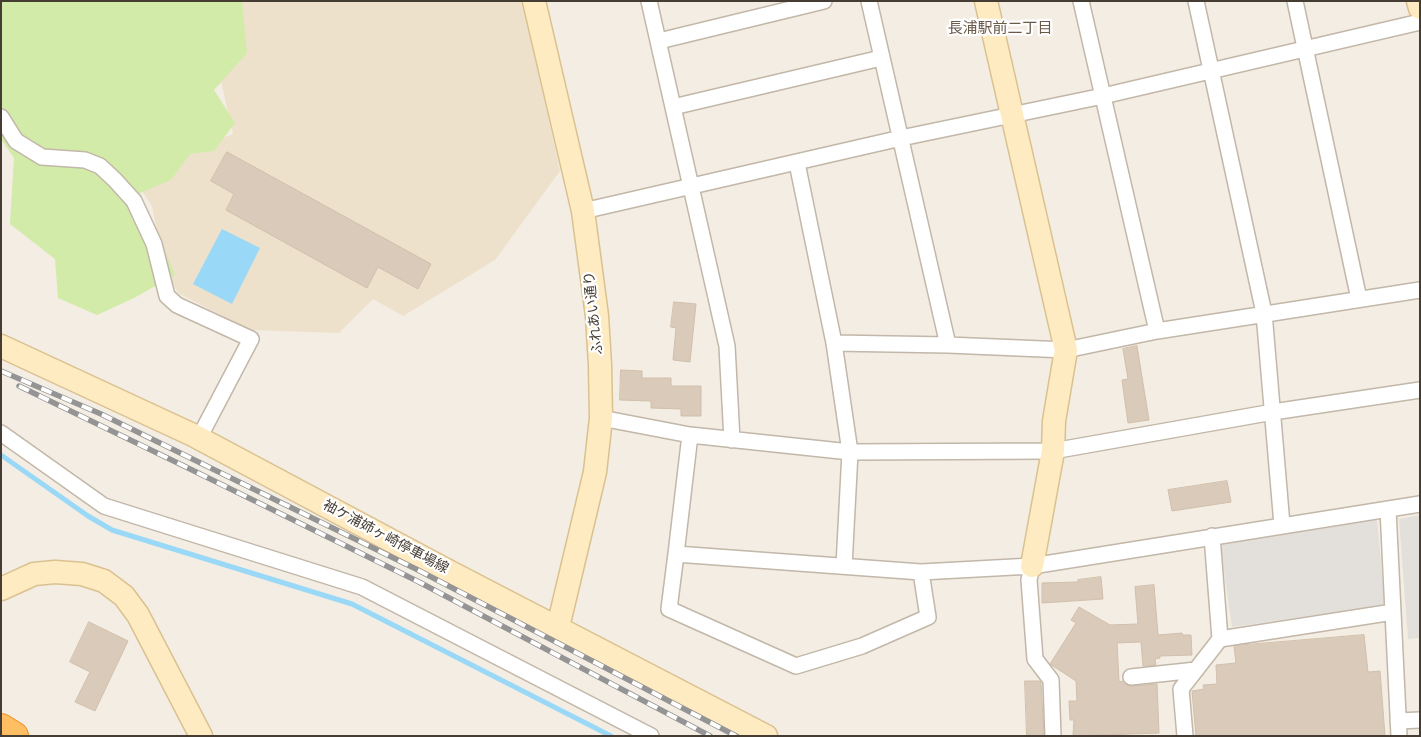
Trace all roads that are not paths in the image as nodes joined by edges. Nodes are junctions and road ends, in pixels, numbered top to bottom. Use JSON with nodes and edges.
{"nodes":[{"id":1,"x":534,"y":1,"type":"edge"},
{"id":2,"x":649,"y":1,"type":"edge"},
{"id":3,"x":824,"y":1,"type":"edge"},
{"id":4,"x":869,"y":1,"type":"edge"},
{"id":5,"x":986,"y":1,"type":"edge"},
{"id":6,"x":1081,"y":1,"type":"edge"},
{"id":7,"x":1196,"y":1,"type":"edge"},
{"id":8,"x":1295,"y":1,"type":"edge"},
{"id":9,"x":1418,"y":1,"type":"edge"},
{"id":10,"x":1420,"y":8,"type":"edge"},
{"id":11,"x":1420,"y":22,"type":"edge"},
{"id":12,"x":658,"y":41,"type":"junction"},
{"id":13,"x":1306,"y":49,"type":"junction"},
{"id":14,"x":881,"y":58,"type":"junction"},
{"id":15,"x":1212,"y":71,"type":"junction"},
{"id":16,"x":1103,"y":96,"type":"junction"},
{"id":17,"x":673,"y":107,"type":"junction"},
{"id":18,"x":1012,"y":114,"type":"junction"},
{"id":19,"x":1,"y":117,"type":"edge"},
{"id":20,"x":902,"y":138,"type":"junction"},
{"id":21,"x":796,"y":163,"type":"junction"},
{"id":22,"x":692,"y":187,"type":"junction"},
{"id":23,"x":583,"y":211,"type":"junction"},
{"id":24,"x":1420,"y":290,"type":"edge"},
{"id":25,"x":1359,"y":299,"type":"junction"},
{"id":26,"x":1264,"y":313,"type":"junction"},
{"id":27,"x":1156,"y":331,"type":"junction"},
{"id":28,"x":834,"y":343,"type":"junction"},
{"id":29,"x":948,"y":345,"type":"junction"},
{"id":30,"x":1,"y":346,"type":"edge"},
{"id":31,"x":1066,"y":350,"type":"junction"},
{"id":32,"x":1420,"y":390,"type":"edge"},
{"id":33,"x":1273,"y":412,"type":"junction"},
{"id":34,"x":601,"y":418,"type":"junction"},
{"id":35,"x":1,"y":433,"type":"edge"},
{"id":36,"x":690,"y":435,"type":"junction"},
{"id":37,"x":199,"y":438,"type":"junction"},
{"id":38,"x":732,"y":440,"type":"junction"},
{"id":39,"x":1053,"y":451,"type":"junction"},
{"id":40,"x":850,"y":452,"type":"junction"},
{"id":41,"x":1420,"y":504,"type":"edge"},
{"id":42,"x":1388,"y":509,"type":"junction"},
{"id":43,"x":1282,"y":525,"type":"junction"},
{"id":44,"x":1212,"y":536,"type":"junction"},
{"id":45,"x":676,"y":554,"type":"junction"},
{"id":46,"x":844,"y":566,"type":"junction"},
{"id":47,"x":1032,"y":566,"type":"junction"},
{"id":48,"x":921,"y":572,"type":"junction"},
{"id":49,"x":1,"y":589,"type":"edge"},
{"id":50,"x":1394,"y":612,"type":"junction"},
{"id":51,"x":558,"y":627,"type":"junction"},
{"id":52,"x":1220,"y":640,"type":"junction"},
{"id":53,"x":1196,"y":670,"type":"junction"},
{"id":54,"x":1132,"y":677,"type":"dead end"},
{"id":55,"x":1420,"y":720,"type":"edge"},
{"id":56,"x":1,"y":728,"type":"edge"},
{"id":57,"x":1398,"y":729,"type":"edge"},
{"id":58,"x":14,"y":736,"type":"edge"},
{"id":59,"x":202,"y":736,"type":"edge"},
{"id":60,"x":651,"y":736,"type":"edge"},
{"id":61,"x":766,"y":736,"type":"edge"},
{"id":62,"x":1053,"y":736,"type":"edge"},
{"id":63,"x":1185,"y":736,"type":"edge"}],
"edges":[{"from":1,"to":23,"type":"street","name":"ふれあい通り"},
{"from":2,"to":12,"type":"street"},
{"from":3,"to":12,"type":"street"},
{"from":4,"to":14,"type":"street"},
{"from":5,"to":18,"type":"street"},
{"from":6,"to":16,"type":"street"},
{"from":7,"to":15,"type":"street"},
{"from":8,"to":13,"type":"street"},
{"from":9,"to":10,"type":"street"},
{"from":11,"to":13,"type":"street"},
{"from":12,"to":17,"type":"street"},
{"from":13,"to":15,"type":"street"},
{"from":13,"to":25,"type":"street"},
{"from":14,"to":17,"type":"street"},
{"from":14,"to":20,"type":"street"},
{"from":15,"to":16,"type":"street"},
{"from":15,"to":26,"type":"street"},
{"from":16,"to":18,"type":"street"},
{"from":16,"to":27,"type":"street"},
{"from":17,"to":22,"type":"street"},
{"from":18,"to":20,"type":"street"},
{"from":18,"to":31,"type":"street"},
{"from":19,"to":37,"type":"street"},
{"from":20,"to":21,"type":"street"},
{"from":20,"to":29,"type":"street"},
{"from":21,"to":22,"type":"street"},
{"from":21,"to":28,"type":"street"},
{"from":22,"to":23,"type":"street"},
{"from":22,"to":38,"type":"street"},
{"from":23,"to":34,"type":"street","name":"ふれあい通り"},
{"from":24,"to":25,"type":"street"},
{"from":25,"to":26,"type":"street"},
{"from":26,"to":27,"type":"street"},
{"from":26,"to":33,"type":"street"},
{"from":27,"to":31,"type":"street"},
{"from":28,"to":29,"type":"street"},
{"from":28,"to":40,"type":"street"},
{"from":29,"to":31,"type":"street"},
{"from":30,"to":37,"type":"street","name":"袖ケ浦姉ヶ崎停車場線"},
{"from":31,"to":39,"type":"street"},
{"from":32,"to":33,"type":"street"},
{"from":33,"to":39,"type":"street"},
{"from":33,"to":43,"type":"street"},
{"from":34,"to":36,"type":"street"},
{"from":34,"to":51,"type":"street","name":"ふれあい通り"},
{"from":35,"to":60,"type":"street"},
{"from":36,"to":38,"type":"street"},
{"from":36,"to":45,"type":"street"},
{"from":37,"to":51,"type":"street","name":"袖ケ浦姉ヶ崎停車場線"},
{"from":38,"to":40,"type":"street"},
{"from":39,"to":40,"type":"street"},
{"from":39,"to":47,"type":"street"},
{"from":40,"to":46,"type":"street"},
{"from":41,"to":42,"type":"street"},
{"from":42,"to":43,"type":"street"},
{"from":42,"to":50,"type":"street"},
{"from":43,"to":44,"type":"street"},
{"from":44,"to":47,"type":"street"},
{"from":44,"to":52,"type":"street"},
{"from":45,"to":46,"type":"street"},
{"from":45,"to":48,"type":"street"},
{"from":46,"to":48,"type":"street"},
{"from":47,"to":48,"type":"street"},
{"from":47,"to":62,"type":"street"},
{"from":49,"to":59,"type":"street"},
{"from":50,"to":52,"type":"street"},
{"from":50,"to":57,"type":"street"},
{"from":51,"to":61,"type":"street","name":"袖ケ浦姉ヶ崎停車場線"},
{"from":52,"to":53,"type":"street"},
{"from":53,"to":54,"type":"street"},
{"from":53,"to":63,"type":"street"},
{"from":55,"to":57,"type":"street"},
{"from":56,"to":58,"type":"highway"}]}
